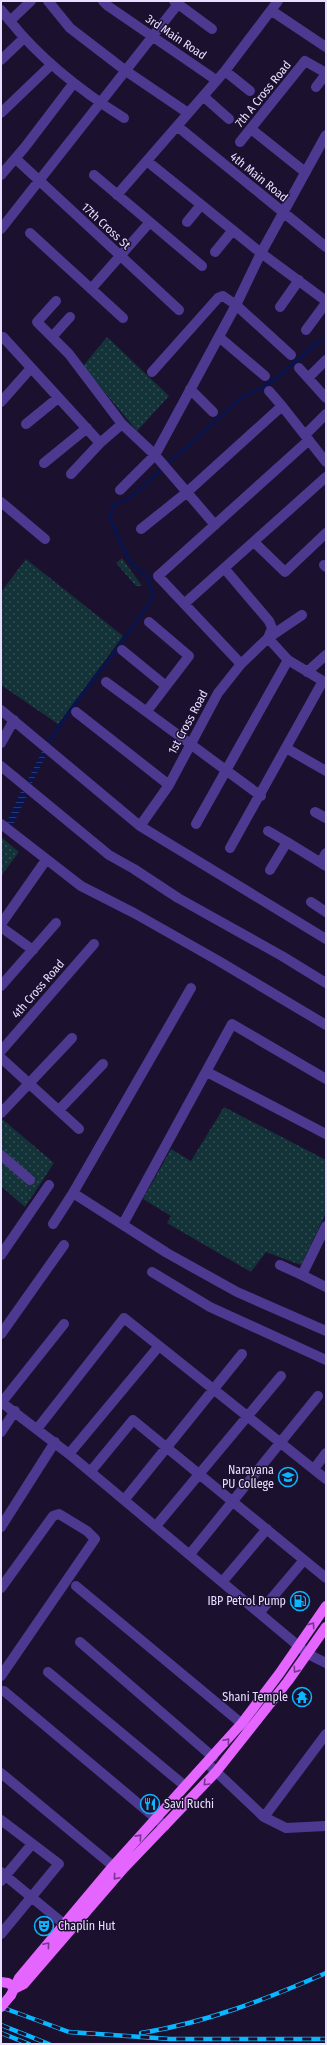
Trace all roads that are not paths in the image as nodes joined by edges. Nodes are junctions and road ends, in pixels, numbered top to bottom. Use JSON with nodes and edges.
{"nodes":[{"id":1,"x":31,"y":1,"type":"edge"},
{"id":2,"x":48,"y":1,"type":"edge"},
{"id":3,"x":103,"y":1,"type":"edge"},
{"id":4,"x":278,"y":1,"type":"edge"},
{"id":5,"x":176,"y":2,"type":"edge"},
{"id":6,"x":1,"y":10,"type":"edge"},
{"id":7,"x":272,"y":11,"type":"junction"},
{"id":8,"x":10,"y":21,"type":"junction"},
{"id":9,"x":212,"y":29,"type":"dead end"},
{"id":10,"x":152,"y":37,"type":"junction"},
{"id":11,"x":24,"y":38,"type":"junction"},
{"id":12,"x":326,"y":48,"type":"edge"},
{"id":13,"x":1,"y":60,"type":"edge"},
{"id":14,"x":51,"y":65,"type":"junction"},
{"id":15,"x":126,"y":70,"type":"junction"},
{"id":16,"x":225,"y":71,"type":"junction"},
{"id":17,"x":326,"y":73,"type":"edge"},
{"id":18,"x":216,"y":80,"type":"junction"},
{"id":19,"x":73,"y":84,"type":"junction"},
{"id":20,"x":316,"y":87,"type":"dead end"},
{"id":21,"x":250,"y":91,"type":"dead end"},
{"id":22,"x":203,"y":96,"type":"junction"},
{"id":23,"x":100,"y":103,"type":"junction"},
{"id":24,"x":1,"y":113,"type":"edge"},
{"id":25,"x":188,"y":113,"type":"junction"},
{"id":26,"x":124,"y":118,"type":"dead end"},
{"id":27,"x":229,"y":119,"type":"dead end"},
{"id":28,"x":177,"y":126,"type":"junction"},
{"id":29,"x":251,"y":129,"type":"junction"},
{"id":30,"x":326,"y":135,"type":"edge"},
{"id":31,"x":240,"y":142,"type":"dead end"},
{"id":32,"x":16,"y":159,"type":"junction"},
{"id":33,"x":147,"y":161,"type":"junction"},
{"id":34,"x":305,"y":172,"type":"junction"},
{"id":35,"x":1,"y":175,"type":"edge"},
{"id":36,"x":94,"y":175,"type":"dead end"},
{"id":37,"x":39,"y":181,"type":"junction"},
{"id":38,"x":118,"y":195,"type":"junction"},
{"id":39,"x":201,"y":205,"type":"junction"},
{"id":40,"x":284,"y":213,"type":"junction"},
{"id":41,"x":150,"y":222,"type":"junction"},
{"id":42,"x":187,"y":222,"type":"dead end"},
{"id":43,"x":1,"y":229,"type":"edge"},
{"id":44,"x":233,"y":230,"type":"junction"},
{"id":45,"x":30,"y":234,"type":"dead end"},
{"id":46,"x":326,"y":247,"type":"edge"},
{"id":47,"x":215,"y":252,"type":"dead end"},
{"id":48,"x":261,"y":253,"type":"junction"},
{"id":49,"x":120,"y":257,"type":"junction"},
{"id":50,"x":202,"y":266,"type":"dead end"},
{"id":51,"x":300,"y":280,"type":"junction"},
{"id":52,"x":92,"y":289,"type":"junction"},
{"id":53,"x":56,"y":301,"type":"dead end"},
{"id":54,"x":326,"y":302,"type":"edge"},
{"id":55,"x":236,"y":305,"type":"junction"},
{"id":56,"x":280,"y":307,"type":"dead end"},
{"id":57,"x":179,"y":310,"type":"dead end"},
{"id":58,"x":70,"y":317,"type":"dead end"},
{"id":59,"x":124,"y":318,"type":"dead end"},
{"id":60,"x":306,"y":330,"type":"dead end"},
{"id":61,"x":52,"y":337,"type":"junction"},
{"id":62,"x":219,"y":337,"type":"junction"},
{"id":63,"x":1,"y":338,"type":"edge"},
{"id":64,"x":291,"y":356,"type":"dead end"},
{"id":65,"x":326,"y":360,"type":"edge"},
{"id":66,"x":31,"y":368,"type":"junction"},
{"id":67,"x":299,"y":368,"type":"dead end"},
{"id":68,"x":152,"y":372,"type":"dead end"},
{"id":69,"x":265,"y":376,"type":"dead end"},
{"id":70,"x":308,"y":378,"type":"junction"},
{"id":71,"x":190,"y":389,"type":"junction"},
{"id":72,"x":269,"y":391,"type":"dead end"},
{"id":73,"x":58,"y":398,"type":"junction"},
{"id":74,"x":326,"y":398,"type":"edge"},
{"id":75,"x":1,"y":402,"type":"edge"},
{"id":76,"x":282,"y":406,"type":"junction"},
{"id":77,"x":213,"y":412,"type":"dead end"},
{"id":78,"x":326,"y":414,"type":"edge"},
{"id":79,"x":26,"y":424,"type":"dead end"},
{"id":80,"x":122,"y":424,"type":"junction"},
{"id":81,"x":86,"y":428,"type":"junction"},
{"id":82,"x":307,"y":437,"type":"junction"},
{"id":83,"x":100,"y":442,"type":"junction"},
{"id":84,"x":155,"y":455,"type":"junction"},
{"id":85,"x":326,"y":462,"type":"edge"},
{"id":86,"x":44,"y":463,"type":"dead end"},
{"id":87,"x":71,"y":474,"type":"dead end"},
{"id":88,"x":326,"y":477,"type":"edge"},
{"id":89,"x":120,"y":490,"type":"dead end"},
{"id":90,"x":186,"y":493,"type":"junction"},
{"id":91,"x":1,"y":504,"type":"edge"},
{"id":92,"x":215,"y":525,"type":"junction"},
{"id":93,"x":141,"y":529,"type":"dead end"},
{"id":94,"x":326,"y":533,"type":"edge"},
{"id":95,"x":45,"y":539,"type":"dead end"},
{"id":96,"x":254,"y":542,"type":"junction"},
{"id":97,"x":224,"y":568,"type":"junction"},
{"id":98,"x":184,"y":604,"type":"junction"},
{"id":99,"x":302,"y":615,"type":"dead end"},
{"id":100,"x":149,"y":622,"type":"dead end"},
{"id":101,"x":268,"y":638,"type":"junction"},
{"id":102,"x":122,"y":650,"type":"dead end"},
{"id":103,"x":326,"y":655,"type":"edge"},
{"id":104,"x":288,"y":660,"type":"junction"},
{"id":105,"x":241,"y":664,"type":"junction"},
{"id":106,"x":307,"y":672,"type":"junction"},
{"id":107,"x":106,"y":682,"type":"dead end"},
{"id":108,"x":166,"y":686,"type":"junction"},
{"id":109,"x":1,"y":710,"type":"edge"},
{"id":110,"x":147,"y":711,"type":"junction"},
{"id":111,"x":76,"y":712,"type":"dead end"},
{"id":112,"x":14,"y":720,"type":"junction"},
{"id":113,"x":1,"y":743,"type":"edge"},
{"id":114,"x":190,"y":745,"type":"junction"},
{"id":115,"x":286,"y":748,"type":"junction"},
{"id":116,"x":1,"y":766,"type":"edge"},
{"id":117,"x":226,"y":770,"type":"junction"},
{"id":118,"x":326,"y":771,"type":"edge"},
{"id":119,"x":169,"y":785,"type":"junction"},
{"id":120,"x":261,"y":796,"type":"junction"},
{"id":121,"x":315,"y":812,"type":"dead end"},
{"id":122,"x":326,"y":818,"type":"edge"},
{"id":123,"x":1,"y":824,"type":"edge"},
{"id":124,"x":196,"y":824,"type":"dead end"},
{"id":125,"x":140,"y":826,"type":"junction"},
{"id":126,"x":268,"y":832,"type":"dead end"},
{"id":127,"x":287,"y":842,"type":"junction"},
{"id":128,"x":230,"y":848,"type":"dead end"},
{"id":129,"x":326,"y":853,"type":"edge"},
{"id":130,"x":46,"y":860,"type":"junction"},
{"id":131,"x":323,"y":864,"type":"edge"},
{"id":132,"x":270,"y":870,"type":"dead end"},
{"id":133,"x":310,"y":902,"type":"dead end"},
{"id":134,"x":326,"y":912,"type":"edge"},
{"id":135,"x":2,"y":922,"type":"edge"},
{"id":136,"x":56,"y":923,"type":"dead end"},
{"id":137,"x":326,"y":939,"type":"edge"},
{"id":138,"x":94,"y":944,"type":"dead end"},
{"id":139,"x":33,"y":950,"type":"junction"},
{"id":140,"x":326,"y":982,"type":"edge"},
{"id":141,"x":1,"y":986,"type":"edge"},
{"id":142,"x":191,"y":988,"type":"dead end"},
{"id":143,"x":326,"y":1025,"type":"edge"},
{"id":144,"x":72,"y":1038,"type":"dead end"},
{"id":145,"x":1,"y":1051,"type":"edge"},
{"id":146,"x":1,"y":1058,"type":"edge"},
{"id":147,"x":103,"y":1064,"type":"dead end"},
{"id":148,"x":207,"y":1072,"type":"junction"},
{"id":149,"x":326,"y":1079,"type":"edge"},
{"id":150,"x":29,"y":1083,"type":"junction"},
{"id":151,"x":59,"y":1110,"type":"junction"},
{"id":152,"x":1,"y":1113,"type":"edge"},
{"id":153,"x":79,"y":1129,"type":"dead end"},
{"id":154,"x":326,"y":1134,"type":"edge"},
{"id":155,"x":1,"y":1155,"type":"edge"},
{"id":156,"x":30,"y":1180,"type":"dead end"},
{"id":157,"x":49,"y":1185,"type":"dead end"},
{"id":158,"x":73,"y":1193,"type":"junction"},
{"id":159,"x":53,"y":1224,"type":"dead end"},
{"id":160,"x":123,"y":1224,"type":"junction"},
{"id":161,"x":325,"y":1232,"type":"edge"},
{"id":162,"x":64,"y":1245,"type":"dead end"},
{"id":163,"x":1,"y":1255,"type":"edge"},
{"id":164,"x":280,"y":1265,"type":"dead end"},
{"id":165,"x":152,"y":1272,"type":"dead end"},
{"id":166,"x":302,"y":1275,"type":"junction"},
{"id":167,"x":326,"y":1287,"type":"edge"},
{"id":168,"x":64,"y":1324,"type":"dead end"},
{"id":169,"x":326,"y":1331,"type":"edge"},
{"id":170,"x":1,"y":1334,"type":"edge"},
{"id":171,"x":159,"y":1346,"type":"junction"},
{"id":172,"x":242,"y":1354,"type":"dead end"},
{"id":173,"x":326,"y":1360,"type":"edge"},
{"id":174,"x":281,"y":1376,"type":"dead end"},
{"id":175,"x":213,"y":1389,"type":"junction"},
{"id":176,"x":318,"y":1396,"type":"dead end"},
{"id":177,"x":2,"y":1402,"type":"edge"},
{"id":178,"x":15,"y":1411,"type":"junction"},
{"id":179,"x":248,"y":1416,"type":"junction"},
{"id":180,"x":37,"y":1429,"type":"junction"},
{"id":181,"x":1,"y":1432,"type":"edge"},
{"id":182,"x":55,"y":1442,"type":"junction"},
{"id":183,"x":280,"y":1442,"type":"junction"},
{"id":184,"x":167,"y":1447,"type":"junction"},
{"id":185,"x":326,"y":1453,"type":"edge"},
{"id":186,"x":69,"y":1454,"type":"junction"},
{"id":187,"x":314,"y":1469,"type":"junction"},
{"id":188,"x":91,"y":1471,"type":"junction"},
{"id":189,"x":200,"y":1474,"type":"junction"},
{"id":190,"x":326,"y":1479,"type":"edge"},
{"id":191,"x":124,"y":1500,"type":"junction"},
{"id":192,"x":234,"y":1500,"type":"junction"},
{"id":193,"x":156,"y":1526,"type":"junction"},
{"id":194,"x":1,"y":1527,"type":"edge"},
{"id":195,"x":267,"y":1529,"type":"junction"},
{"id":196,"x":190,"y":1554,"type":"junction"},
{"id":197,"x":304,"y":1560,"type":"junction"},
{"id":198,"x":326,"y":1578,"type":"edge"},
{"id":199,"x":223,"y":1581,"type":"junction"},
{"id":200,"x":76,"y":1586,"type":"dead end"},
{"id":201,"x":1,"y":1588,"type":"edge"},
{"id":202,"x":326,"y":1606,"type":"edge"},
{"id":203,"x":260,"y":1612,"type":"junction"},
{"id":204,"x":326,"y":1627,"type":"edge"},
{"id":205,"x":80,"y":1642,"type":"dead end"},
{"id":206,"x":300,"y":1645,"type":"junction"},
{"id":207,"x":308,"y":1654,"type":"junction"},
{"id":208,"x":326,"y":1663,"type":"edge"},
{"id":209,"x":48,"y":1672,"type":"dead end"},
{"id":210,"x":1,"y":1676,"type":"edge"},
{"id":211,"x":4,"y":1691,"type":"dead end"},
{"id":212,"x":242,"y":1723,"type":"junction"},
{"id":213,"x":250,"y":1730,"type":"junction"},
{"id":214,"x":326,"y":1734,"type":"edge"},
{"id":215,"x":210,"y":1760,"type":"junction"},
{"id":216,"x":216,"y":1772,"type":"junction"},
{"id":217,"x":1,"y":1773,"type":"edge"},
{"id":218,"x":185,"y":1786,"type":"junction"},
{"id":219,"x":264,"y":1817,"type":"junction"},
{"id":220,"x":156,"y":1818,"type":"junction"},
{"id":221,"x":2,"y":1823,"type":"edge"},
{"id":222,"x":165,"y":1826,"type":"junction"},
{"id":223,"x":326,"y":1826,"type":"edge"},
{"id":224,"x":32,"y":1844,"type":"junction"},
{"id":225,"x":113,"y":1866,"type":"junction"},
{"id":226,"x":2,"y":1876,"type":"edge"},
{"id":227,"x":32,"y":1898,"type":"junction"},
{"id":228,"x":64,"y":1924,"type":"junction"},
{"id":229,"x":1,"y":1934,"type":"edge"},
{"id":230,"x":7,"y":1985,"type":"edge"},
{"id":231,"x":1,"y":2007,"type":"edge"}],
"edges":[{"from":1,"to":8,"type":"street"},
{"from":2,"to":15,"type":"street"},
{"from":3,"to":10,"type":"street","name":"3rd Main Road"},
{"from":4,"to":7,"type":"street"},
{"from":5,"to":9,"type":"street"},
{"from":5,"to":10,"type":"street"},
{"from":6,"to":8,"type":"street"},
{"from":7,"to":12,"type":"street"},
{"from":7,"to":16,"type":"street"},
{"from":8,"to":11,"type":"street"},
{"from":10,"to":15,"type":"street"},
{"from":10,"to":18,"type":"street","name":"3rd Main Road"},
{"from":11,"to":13,"type":"street"},
{"from":11,"to":14,"type":"street"},
{"from":14,"to":19,"type":"street"},
{"from":14,"to":24,"type":"street"},
{"from":15,"to":23,"type":"street"},
{"from":15,"to":25,"type":"street"},
{"from":16,"to":18,"type":"street"},
{"from":16,"to":21,"type":"street"},
{"from":17,"to":20,"type":"street"},
{"from":17,"to":29,"type":"street","name":"7th A Cross Road"},
{"from":18,"to":22,"type":"street"},
{"from":19,"to":23,"type":"street"},
{"from":19,"to":32,"type":"street"},
{"from":22,"to":25,"type":"street"},
{"from":22,"to":27,"type":"street"},
{"from":23,"to":26,"type":"street"},
{"from":23,"to":37,"type":"street"},
{"from":25,"to":28,"type":"street"},
{"from":28,"to":33,"type":"street"},
{"from":28,"to":40,"type":"street","name":"4th Main Road"},
{"from":29,"to":31,"type":"street","name":"7th A Cross Road"},
{"from":29,"to":34,"type":"street"},
{"from":30,"to":34,"type":"street"},
{"from":32,"to":35,"type":"street"},
{"from":32,"to":37,"type":"street","name":"17th Cross St"},
{"from":33,"to":38,"type":"street"},
{"from":33,"to":39,"type":"street"},
{"from":34,"to":40,"type":"street"},
{"from":36,"to":38,"type":"street"},
{"from":37,"to":43,"type":"street"},
{"from":37,"to":49,"type":"street","name":"17th Cross St"},
{"from":38,"to":41,"type":"street"},
{"from":39,"to":42,"type":"street"},
{"from":39,"to":44,"type":"street"},
{"from":40,"to":46,"type":"street","name":"4th Main Road"},
{"from":40,"to":48,"type":"street"},
{"from":41,"to":49,"type":"street"},
{"from":41,"to":50,"type":"street"},
{"from":44,"to":47,"type":"street"},
{"from":44,"to":48,"type":"street"},
{"from":45,"to":52,"type":"street"},
{"from":48,"to":51,"type":"street"},
{"from":48,"to":55,"type":"street"},
{"from":49,"to":52,"type":"street"},
{"from":49,"to":57,"type":"street","name":"17th Cross St"},
{"from":51,"to":54,"type":"street"},
{"from":51,"to":56,"type":"street"},
{"from":52,"to":59,"type":"street"},
{"from":53,"to":61,"type":"street"},
{"from":54,"to":60,"type":"street"},
{"from":55,"to":62,"type":"street"},
{"from":55,"to":64,"type":"street"},
{"from":55,"to":68,"type":"street"},
{"from":58,"to":61,"type":"street"},
{"from":61,"to":80,"type":"street"},
{"from":62,"to":69,"type":"street"},
{"from":62,"to":71,"type":"street"},
{"from":63,"to":66,"type":"street"},
{"from":65,"to":70,"type":"street"},
{"from":66,"to":73,"type":"street"},
{"from":66,"to":75,"type":"street"},
{"from":67,"to":70,"type":"street"},
{"from":70,"to":74,"type":"street"},
{"from":71,"to":77,"type":"street"},
{"from":71,"to":84,"type":"street"},
{"from":72,"to":76,"type":"street"},
{"from":73,"to":79,"type":"street"},
{"from":73,"to":81,"type":"street"},
{"from":76,"to":82,"type":"street"},
{"from":76,"to":90,"type":"street"},
{"from":78,"to":82,"type":"street"},
{"from":80,"to":83,"type":"street"},
{"from":80,"to":84,"type":"street"},
{"from":81,"to":83,"type":"street"},
{"from":81,"to":86,"type":"street"},
{"from":82,"to":85,"type":"street"},
{"from":82,"to":92,"type":"street"},
{"from":83,"to":87,"type":"street"},
{"from":84,"to":89,"type":"street"},
{"from":84,"to":90,"type":"street"},
{"from":88,"to":96,"type":"street"},
{"from":90,"to":92,"type":"street"},
{"from":90,"to":93,"type":"street"},
{"from":91,"to":95,"type":"street"},
{"from":92,"to":98,"type":"street"},
{"from":94,"to":96,"type":"street"},
{"from":96,"to":97,"type":"street"},
{"from":97,"to":98,"type":"street"},
{"from":97,"to":101,"type":"street"},
{"from":98,"to":105,"type":"street"},
{"from":99,"to":101,"type":"street","name":"1st Cross Road"},
{"from":100,"to":108,"type":"street"},
{"from":101,"to":104,"type":"street"},
{"from":101,"to":105,"type":"street","name":"1st Cross Road"},
{"from":102,"to":108,"type":"street"},
{"from":103,"to":106,"type":"street"},
{"from":104,"to":106,"type":"street"},
{"from":104,"to":117,"type":"street"},
{"from":105,"to":114,"type":"street","name":"1st Cross Road"},
{"from":106,"to":115,"type":"street"},
{"from":107,"to":110,"type":"street"},
{"from":108,"to":110,"type":"street"},
{"from":109,"to":112,"type":"street"},
{"from":110,"to":114,"type":"street"},
{"from":111,"to":119,"type":"street"},
{"from":112,"to":113,"type":"street"},
{"from":112,"to":125,"type":"street"},
{"from":114,"to":117,"type":"street"},
{"from":114,"to":119,"type":"street","name":"1st Cross Road"},
{"from":115,"to":118,"type":"street"},
{"from":115,"to":120,"type":"street"},
{"from":116,"to":140,"type":"street"},
{"from":117,"to":120,"type":"street"},
{"from":117,"to":124,"type":"street"},
{"from":119,"to":125,"type":"street","name":"1st Cross Road"},
{"from":120,"to":128,"type":"street"},
{"from":121,"to":122,"type":"street"},
{"from":123,"to":130,"type":"street"},
{"from":125,"to":137,"type":"street"},
{"from":126,"to":127,"type":"street"},
{"from":127,"to":131,"type":"street"},
{"from":127,"to":132,"type":"street"},
{"from":129,"to":131,"type":"street"},
{"from":130,"to":135,"type":"street"},
{"from":130,"to":143,"type":"street"},
{"from":133,"to":134,"type":"street"},
{"from":135,"to":139,"type":"street"},
{"from":136,"to":139,"type":"street"},
{"from":138,"to":145,"type":"street","name":"4th Cross Road"},
{"from":139,"to":141,"type":"street"},
{"from":142,"to":158,"type":"street"},
{"from":144,"to":150,"type":"street"},
{"from":146,"to":150,"type":"street"},
{"from":147,"to":151,"type":"street"},
{"from":148,"to":149,"type":"street"},
{"from":148,"to":154,"type":"street"},
{"from":148,"to":160,"type":"street"},
{"from":150,"to":151,"type":"street"},
{"from":150,"to":152,"type":"street"},
{"from":151,"to":153,"type":"street"},
{"from":155,"to":156,"type":"street"},
{"from":157,"to":163,"type":"street"},
{"from":158,"to":159,"type":"street"},
{"from":158,"to":160,"type":"street"},
{"from":160,"to":169,"type":"street"},
{"from":161,"to":166,"type":"street"},
{"from":162,"to":170,"type":"street"},
{"from":164,"to":166,"type":"street"},
{"from":165,"to":173,"type":"street"},
{"from":166,"to":167,"type":"street"},
{"from":168,"to":177,"type":"street"},
{"from":171,"to":175,"type":"street"},
{"from":171,"to":180,"type":"street"},
{"from":171,"to":186,"type":"street"},
{"from":172,"to":175,"type":"street"},
{"from":174,"to":179,"type":"street"},
{"from":175,"to":179,"type":"street"},
{"from":175,"to":184,"type":"street"},
{"from":176,"to":183,"type":"street"},
{"from":177,"to":178,"type":"street"},
{"from":178,"to":180,"type":"street"},
{"from":178,"to":181,"type":"street"},
{"from":179,"to":183,"type":"street"},
{"from":179,"to":189,"type":"street"},
{"from":180,"to":182,"type":"street"},
{"from":182,"to":186,"type":"street"},
{"from":182,"to":194,"type":"street"},
{"from":183,"to":187,"type":"street"},
{"from":183,"to":192,"type":"street"},
{"from":184,"to":188,"type":"street"},
{"from":184,"to":189,"type":"street"},
{"from":184,"to":191,"type":"street"},
{"from":185,"to":187,"type":"street"},
{"from":186,"to":188,"type":"street"},
{"from":187,"to":190,"type":"street"},
{"from":188,"to":191,"type":"street"},
{"from":189,"to":192,"type":"street"},
{"from":189,"to":193,"type":"street"},
{"from":191,"to":193,"type":"street"},
{"from":192,"to":195,"type":"street"},
{"from":192,"to":196,"type":"street"},
{"from":193,"to":196,"type":"street"},
{"from":195,"to":197,"type":"street"},
{"from":195,"to":199,"type":"street"},
{"from":196,"to":199,"type":"street"},
{"from":197,"to":198,"type":"street"},
{"from":197,"to":203,"type":"street"},
{"from":199,"to":203,"type":"street"},
{"from":200,"to":212,"type":"street"},
{"from":201,"to":210,"type":"street"},
{"from":206,"to":202,"type":"main road","one_way":true},
{"from":203,"to":206,"type":"street"},
{"from":204,"to":207,"type":"main road"},
{"from":205,"to":215,"type":"street"},
{"from":206,"to":207,"type":"street"},
{"from":206,"to":212,"type":"main road"},
{"from":207,"to":208,"type":"street"},
{"from":207,"to":213,"type":"main road","one_way":true},
{"from":209,"to":218,"type":"street"},
{"from":211,"to":220,"type":"street"},
{"from":212,"to":213,"type":"street"},
{"from":215,"to":212,"type":"main road","one_way":true},
{"from":213,"to":216,"type":"main road"},
{"from":214,"to":219,"type":"street"},
{"from":215,"to":216,"type":"street"},
{"from":215,"to":218,"type":"main road"},
{"from":216,"to":219,"type":"street"},
{"from":216,"to":222,"type":"main road","one_way":true},
{"from":217,"to":225,"type":"street"},
{"from":218,"to":220,"type":"main road"},
{"from":219,"to":223,"type":"street"},
{"from":220,"to":222,"type":"street"},
{"from":225,"to":220,"type":"main road","one_way":true},
{"from":221,"to":224,"type":"street"},
{"from":222,"to":230,"type":"main road","one_way":true},
{"from":224,"to":226,"type":"street"},
{"from":224,"to":227,"type":"street"},
{"from":225,"to":228,"type":"main road"},
{"from":226,"to":227,"type":"street"},
{"from":227,"to":228,"type":"street"},
{"from":227,"to":229,"type":"street"},
{"from":230,"to":228,"type":"main road","one_way":true},
{"from":230,"to":231,"type":"main road","bridge":true}]}
